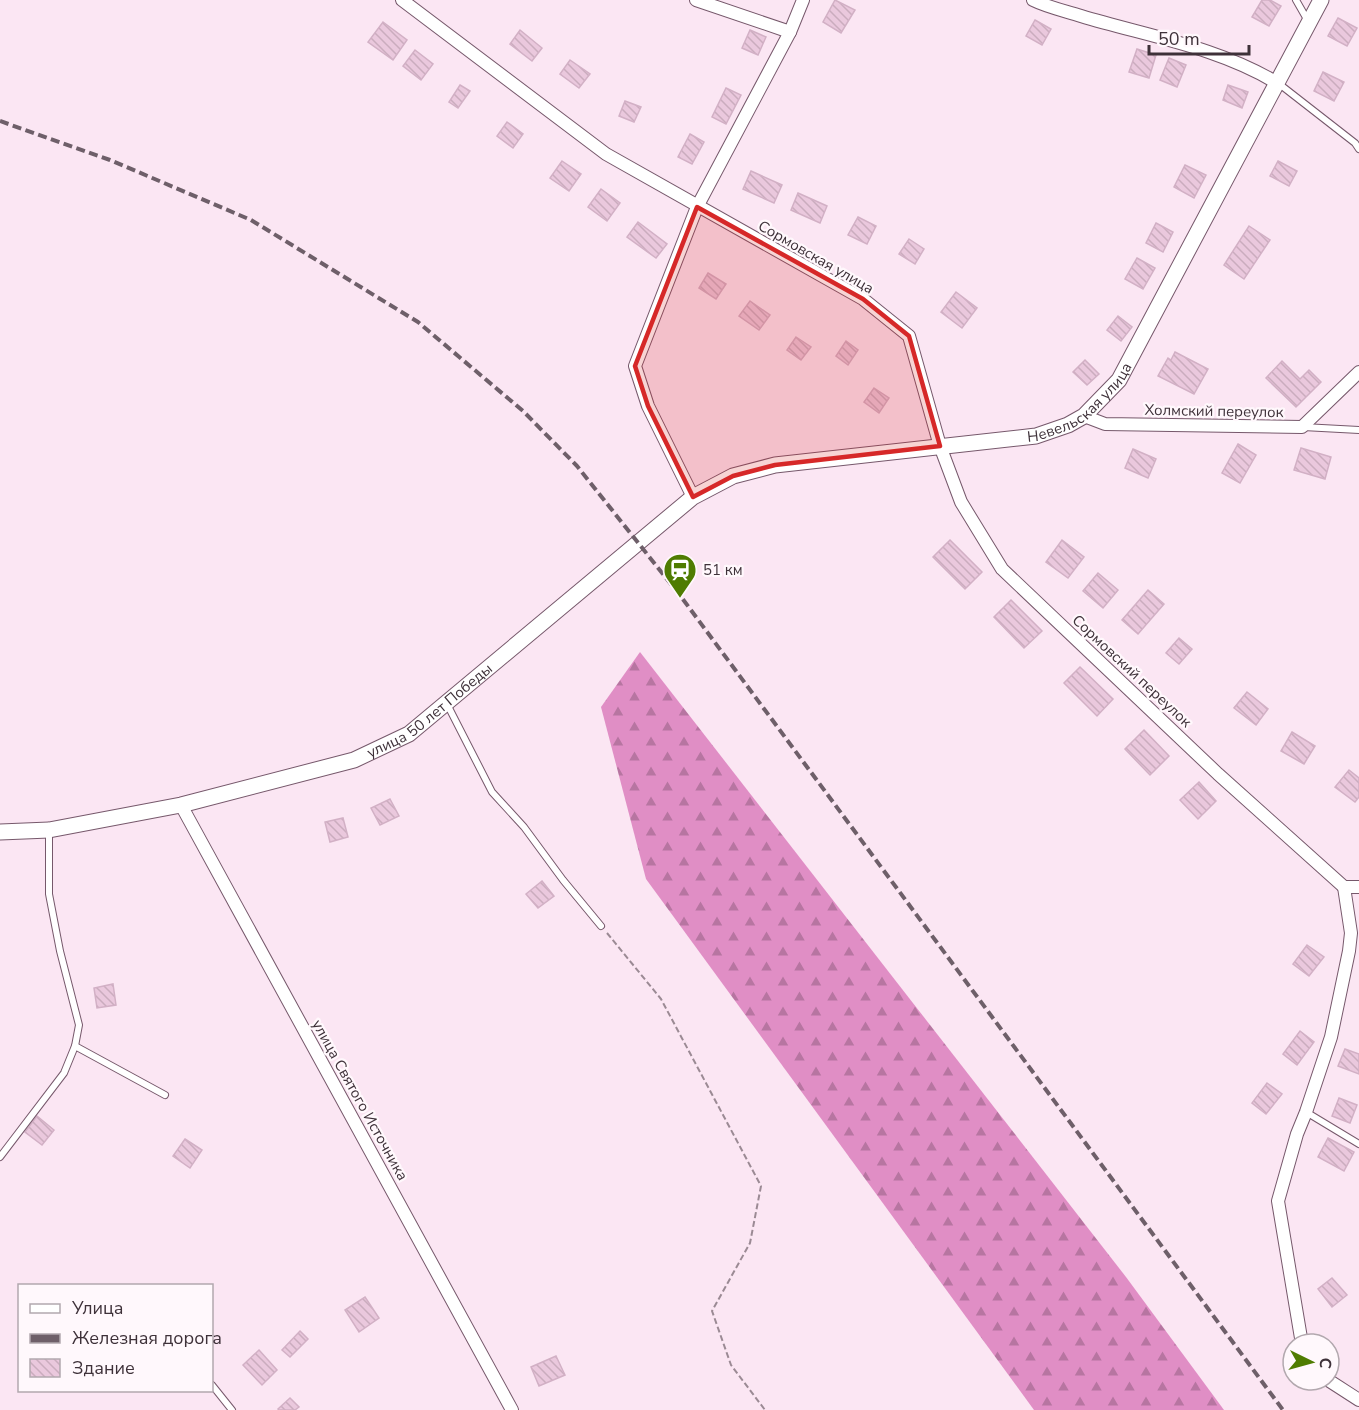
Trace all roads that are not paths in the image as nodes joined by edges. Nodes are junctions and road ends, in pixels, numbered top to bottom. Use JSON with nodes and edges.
{"nodes":[{"id":1,"x":402,"y":0,"type":"edge"},
{"id":2,"x":696,"y":0,"type":"edge"},
{"id":3,"x":803,"y":0,"type":"edge"},
{"id":4,"x":1033,"y":0,"type":"edge"},
{"id":5,"x":1296,"y":0,"type":"edge"},
{"id":6,"x":1321,"y":0,"type":"edge"},
{"id":7,"x":1309,"y":23,"type":"junction"},
{"id":8,"x":790,"y":32,"type":"junction"},
{"id":9,"x":1278,"y":83,"type":"junction"},
{"id":10,"x":1359,"y":149,"type":"edge"},
{"id":11,"x":697,"y":207,"type":"junction"},
{"id":12,"x":1359,"y":372,"type":"edge"},
{"id":13,"x":1084,"y":416,"type":"junction"},
{"id":14,"x":1302,"y":427,"type":"junction"},
{"id":15,"x":1359,"y":430,"type":"edge"},
{"id":16,"x":940,"y":446,"type":"junction"},
{"id":17,"x":693,"y":497,"type":"junction"},
{"id":18,"x":639,"y":543,"type":"joint"},
{"id":19,"x":447,"y":703,"type":"junction"},
{"id":20,"x":181,"y":805,"type":"junction"},
{"id":21,"x":49,"y":830,"type":"junction"},
{"id":22,"x":0,"y":832,"type":"edge"},
{"id":23,"x":1344,"y":887,"type":"junction"},
{"id":24,"x":1359,"y":887,"type":"edge"},
{"id":25,"x":602,"y":926,"type":"road end"},
{"id":26,"x":1355,"y":936,"type":"edge"},
{"id":27,"x":75,"y":1046,"type":"junction"},
{"id":28,"x":165,"y":1095,"type":"dead end"},
{"id":29,"x":1306,"y":1112,"type":"junction"},
{"id":30,"x":1359,"y":1144,"type":"edge"},
{"id":31,"x":0,"y":1157,"type":"edge"},
{"id":32,"x":1300,"y":1332,"type":"edge"},
{"id":33,"x":213,"y":1386,"type":"edge"},
{"id":34,"x":1341,"y":1388,"type":"edge"},
{"id":35,"x":1359,"y":1400,"type":"edge"},
{"id":36,"x":232,"y":1410,"type":"edge"},
{"id":37,"x":512,"y":1410,"type":"edge"}],
"edges":[{"from":1,"to":11,"type":"street","name":"Сормовская улица"},
{"from":2,"to":8,"type":"street"},
{"from":3,"to":8,"type":"street"},
{"from":4,"to":9,"type":"street"},
{"from":5,"to":7,"type":"lane"},
{"from":6,"to":7,"type":"street","name":"Невельская улица"},
{"from":7,"to":9,"type":"street","name":"Невельская улица"},
{"from":8,"to":11,"type":"street"},
{"from":9,"to":10,"type":"lane"},
{"from":9,"to":13,"type":"street","name":"Невельская улица"},
{"from":11,"to":16,"type":"street","name":"Сормовская улица"},
{"from":11,"to":17,"type":"street"},
{"from":12,"to":14,"type":"street","name":"Холмский переулок"},
{"from":13,"to":14,"type":"street","name":"Холмский переулок"},
{"from":13,"to":16,"type":"street","name":"Невельская улица"},
{"from":14,"to":15,"type":"lane"},
{"from":16,"to":17,"type":"street","name":"Невельская улица"},
{"from":16,"to":23,"type":"street","name":"Сормовский переулок"},
{"from":17,"to":18,"type":"street","name":"Невельская улица"},
{"from":18,"to":19,"type":"street","name":"улица 50 лет Победы"},
{"from":19,"to":20,"type":"street","name":"улица 50 лет Победы"},
{"from":19,"to":25,"type":"lane"},
{"from":20,"to":21,"type":"street","name":"улица 50 лет Победы"},
{"from":20,"to":37,"type":"street","name":"улица Святого Источника"},
{"from":21,"to":22,"type":"street","name":"улица 50 лет Победы"},
{"from":21,"to":27,"type":"lane"},
{"from":23,"to":24,"type":"street"},
{"from":23,"to":26,"type":"street"},
{"from":26,"to":29,"type":"street"},
{"from":27,"to":28,"type":"lane"},
{"from":27,"to":31,"type":"lane"},
{"from":29,"to":30,"type":"lane"},
{"from":29,"to":32,"type":"street"},
{"from":33,"to":36,"type":"lane"},
{"from":34,"to":35,"type":"street"}]}
